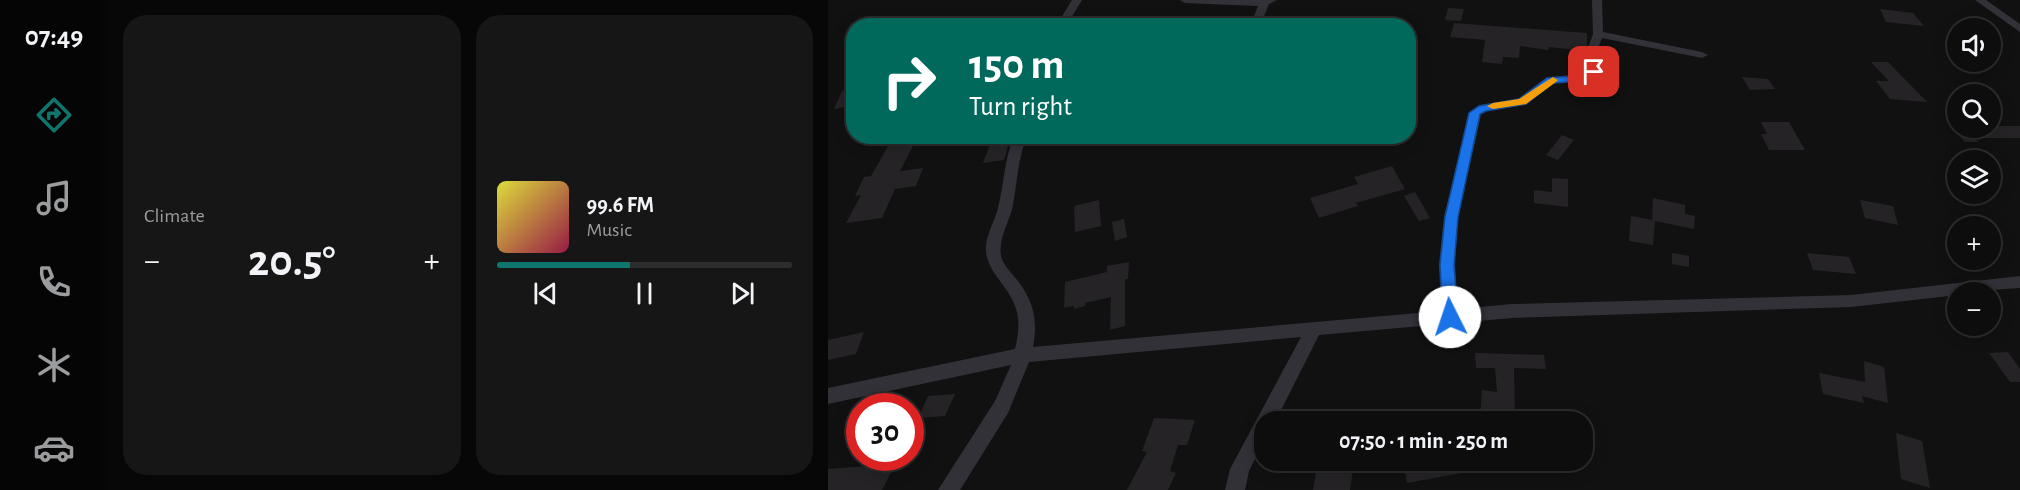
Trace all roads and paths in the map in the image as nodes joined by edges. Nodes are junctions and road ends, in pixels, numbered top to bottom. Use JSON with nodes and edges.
{"nodes":[{"id":1,"x":1077,"y":0,"type":"edge"},
{"id":2,"x":1185,"y":0,"type":"edge"},
{"id":3,"x":1597,"y":0,"type":"edge"},
{"id":4,"x":1980,"y":0,"type":"edge"},
{"id":5,"x":1268,"y":1,"type":"edge"},
{"id":6,"x":1064,"y":18,"type":"edge"},
{"id":7,"x":1259,"y":18,"type":"edge"},
{"id":8,"x":2020,"y":29,"type":"edge"},
{"id":9,"x":1598,"y":34,"type":"junction"},
{"id":10,"x":1702,"y":55,"type":"dead end"},
{"id":11,"x":1017,"y":144,"type":"edge"},
{"id":12,"x":2020,"y":282,"type":"edge"},
{"id":13,"x":1450,"y":317,"type":"junction"},
{"id":14,"x":1314,"y":329,"type":"junction"},
{"id":15,"x":1024,"y":355,"type":"junction"},
{"id":16,"x":828,"y":396,"type":"edge"},
{"id":17,"x":1271,"y":411,"type":"edge"},
{"id":18,"x":1254,"y":443,"type":"edge"},
{"id":19,"x":948,"y":490,"type":"edge"},
{"id":20,"x":1235,"y":490,"type":"edge"}],
"edges":[{"from":1,"to":6,"type":"street"},
{"from":2,"to":5,"type":"street"},
{"from":3,"to":9,"type":"street"},
{"from":4,"to":8,"type":"street"},
{"from":5,"to":7,"type":"street"},
{"from":9,"to":10,"type":"street"},
{"from":9,"to":13,"type":"street"},
{"from":11,"to":15,"type":"street"},
{"from":12,"to":13,"type":"street"},
{"from":13,"to":14,"type":"street"},
{"from":14,"to":15,"type":"street"},
{"from":14,"to":17,"type":"street"},
{"from":15,"to":16,"type":"street"},
{"from":15,"to":19,"type":"street"},
{"from":18,"to":20,"type":"street"}]}
